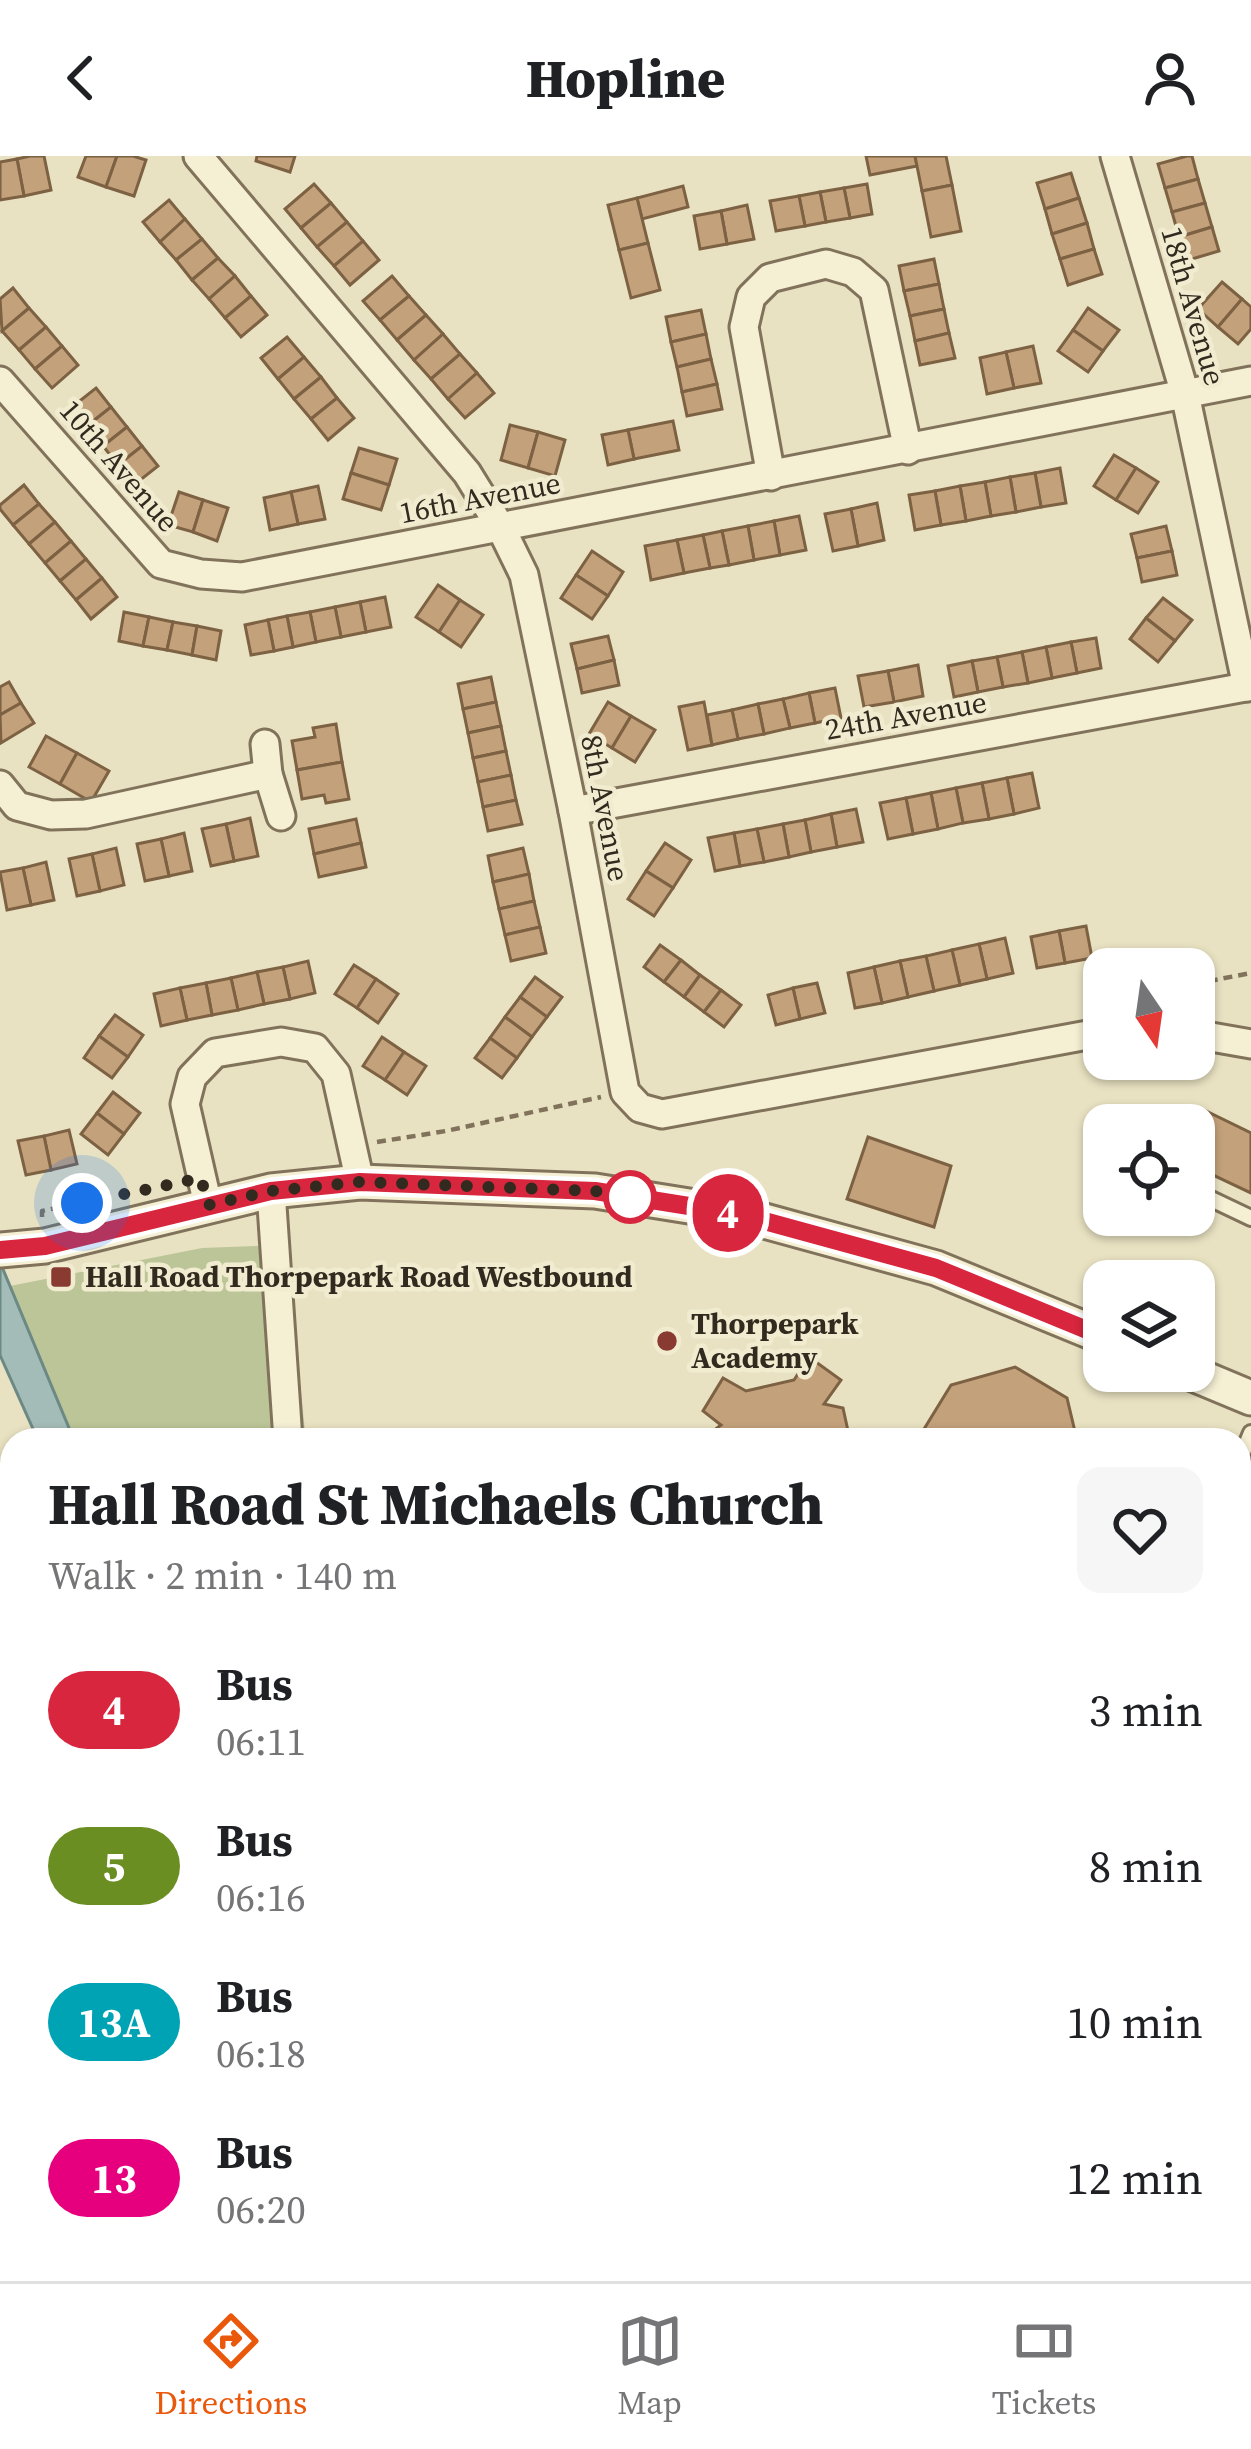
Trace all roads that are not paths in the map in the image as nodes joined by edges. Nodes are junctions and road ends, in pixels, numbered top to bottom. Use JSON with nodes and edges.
{"nodes":[{"id":1,"x":198,"y":156,"type":"edge"},
{"id":2,"x":1115,"y":156,"type":"edge"},
{"id":3,"x":0,"y":381,"type":"edge"},
{"id":4,"x":1251,"y":381,"type":"edge"},
{"id":5,"x":1185,"y":394,"type":"junction"},
{"id":6,"x":908,"y":450,"type":"junction"},
{"id":7,"x":771,"y":476,"type":"junction"},
{"id":8,"x":501,"y":528,"type":"junction"},
{"id":9,"x":201,"y":574,"type":"joint"},
{"id":10,"x":1249,"y":687,"type":"edge"},
{"id":11,"x":265,"y":744,"type":"dead end"},
{"id":12,"x":268,"y":774,"type":"junction"},
{"id":13,"x":0,"y":785,"type":"edge"},
{"id":14,"x":573,"y":812,"type":"junction"},
{"id":15,"x":281,"y":816,"type":"dead end"},
{"id":16,"x":1083,"y":1035,"type":"edge"},
{"id":17,"x":1215,"y":1036,"type":"edge"},
{"id":18,"x":1250,"y":1040,"type":"edge"},
{"id":19,"x":360,"y":1182,"type":"junction"},
{"id":20,"x":271,"y":1191,"type":"junction"},
{"id":21,"x":1215,"y":1201,"type":"edge"},
{"id":22,"x":208,"y":1205,"type":"junction"},
{"id":23,"x":1251,"y":1218,"type":"edge"},
{"id":24,"x":3,"y":1249,"type":"edge"},
{"id":25,"x":1083,"y":1328,"type":"edge"},
{"id":26,"x":1215,"y":1383,"type":"edge"},
{"id":27,"x":1251,"y":1398,"type":"edge"},
{"id":28,"x":287,"y":1428,"type":"edge"}],
"edges":[{"from":1,"to":8,"type":"street","name":"8th Avenue"},
{"from":2,"to":5,"type":"street","name":"18th Avenue"},
{"from":3,"to":9,"type":"street","name":"10th Avenue"},
{"from":4,"to":5,"type":"street","name":"16th Avenue"},
{"from":5,"to":6,"type":"street","name":"16th Avenue"},
{"from":5,"to":10,"type":"street","name":"18th Avenue"},
{"from":6,"to":7,"type":"street","name":"16th Avenue"},
{"from":6,"to":7,"type":"street"},
{"from":7,"to":8,"type":"street","name":"16th Avenue"},
{"from":8,"to":9,"type":"street","name":"16th Avenue"},
{"from":8,"to":14,"type":"street","name":"8th Avenue"},
{"from":10,"to":14,"type":"street","name":"24th Avenue"},
{"from":11,"to":12,"type":"street"},
{"from":12,"to":13,"type":"street"},
{"from":12,"to":15,"type":"street"},
{"from":14,"to":16,"type":"street","name":"8th Avenue"},
{"from":17,"to":18,"type":"street"},
{"from":19,"to":20,"type":"street"},
{"from":19,"to":22,"type":"street"},
{"from":19,"to":25,"type":"street"},
{"from":20,"to":22,"type":"street"},
{"from":20,"to":28,"type":"street"},
{"from":21,"to":23,"type":"lane"},
{"from":22,"to":24,"type":"street"},
{"from":26,"to":27,"type":"street"}]}
